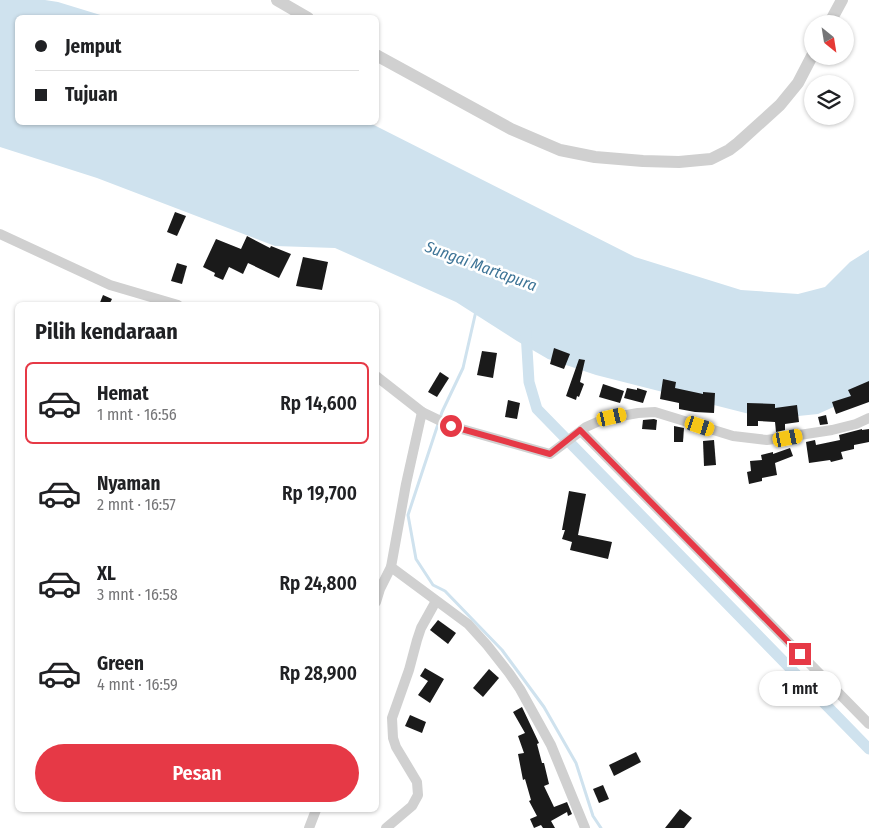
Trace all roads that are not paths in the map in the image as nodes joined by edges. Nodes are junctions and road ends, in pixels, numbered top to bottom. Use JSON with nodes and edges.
{"nodes":[{"id":1,"x":277,"y":0,"type":"edge"},
{"id":2,"x":842,"y":0,"type":"edge"},
{"id":3,"x":303,"y":15,"type":"edge"},
{"id":4,"x":834,"y":15,"type":"edge"},
{"id":5,"x":379,"y":57,"type":"edge"},
{"id":6,"x":807,"y":65,"type":"edge"},
{"id":7,"x":0,"y":234,"type":"edge"},
{"id":8,"x":168,"y":302,"type":"edge"},
{"id":9,"x":379,"y":378,"type":"edge"},
{"id":10,"x":426,"y":415,"type":"junction"},
{"id":11,"x":869,"y":418,"type":"edge"},
{"id":12,"x":579,"y":432,"type":"junction"},
{"id":13,"x":391,"y":567,"type":"junction"},
{"id":14,"x":379,"y":592,"type":"edge"},
{"id":15,"x":434,"y":600,"type":"junction"},
{"id":16,"x":869,"y":724,"type":"edge"},
{"id":17,"x":315,"y":812,"type":"edge"},
{"id":18,"x":309,"y":828,"type":"edge"},
{"id":19,"x":386,"y":828,"type":"edge"},
{"id":20,"x":585,"y":828,"type":"edge"}],
"edges":[{"from":1,"to":3,"type":"street"},
{"from":2,"to":4,"type":"street"},
{"from":5,"to":6,"type":"street"},
{"from":7,"to":8,"type":"street"},
{"from":9,"to":10,"type":"street"},
{"from":10,"to":12,"type":"street"},
{"from":10,"to":13,"type":"street"},
{"from":11,"to":12,"type":"street"},
{"from":12,"to":16,"type":"street"},
{"from":13,"to":14,"type":"street"},
{"from":13,"to":15,"type":"street"},
{"from":15,"to":19,"type":"street"},
{"from":15,"to":20,"type":"street"},
{"from":17,"to":18,"type":"street"}]}
